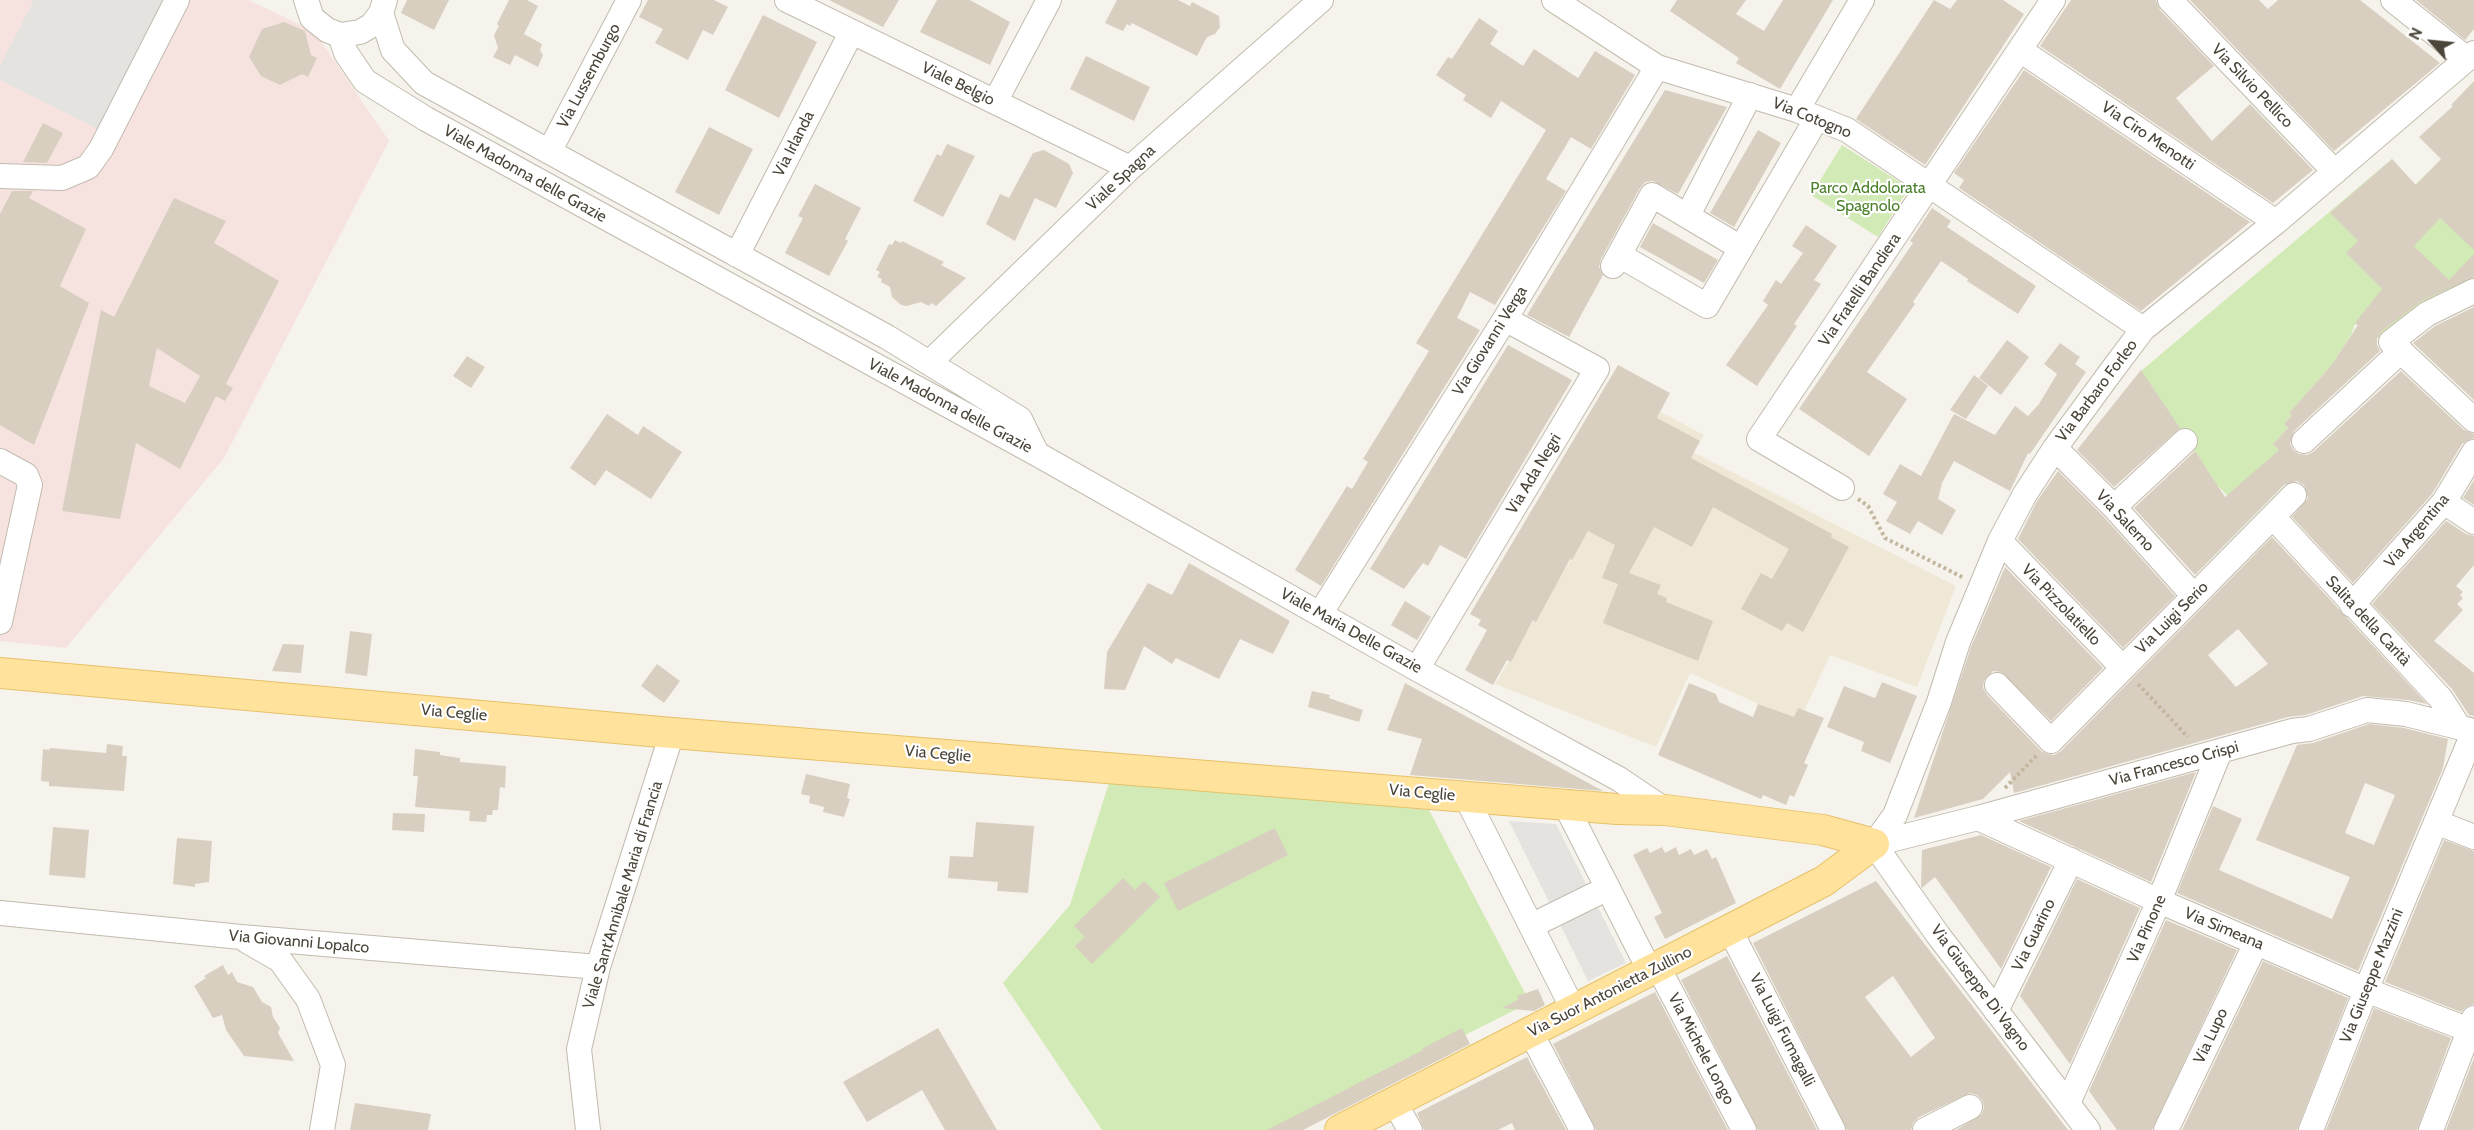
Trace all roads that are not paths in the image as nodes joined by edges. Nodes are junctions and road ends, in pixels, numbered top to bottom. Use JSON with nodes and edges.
{"nodes":[{"id":1,"x":177,"y":0,"type":"edge"},
{"id":2,"x":629,"y":0,"type":"edge"},
{"id":3,"x":787,"y":0,"type":"edge"},
{"id":4,"x":1049,"y":0,"type":"edge"},
{"id":5,"x":1321,"y":0,"type":"edge"},
{"id":6,"x":1554,"y":0,"type":"edge"},
{"id":7,"x":1862,"y":0,"type":"edge"},
{"id":8,"x":2053,"y":0,"type":"edge"},
{"id":9,"x":2169,"y":0,"type":"edge"},
{"id":10,"x":2393,"y":0,"type":"edge"},
{"id":11,"x":303,"y":2,"type":"edge"},
{"id":12,"x":383,"y":7,"type":"edge"},
{"id":13,"x":851,"y":33,"type":"junction"},
{"id":14,"x":340,"y":35,"type":"junction"},
{"id":15,"x":2020,"y":50,"type":"junction"},
{"id":16,"x":2470,"y":56,"type":"edge"},
{"id":17,"x":1657,"y":67,"type":"junction"},
{"id":18,"x":1750,"y":95,"type":"junction"},
{"id":19,"x":996,"y":102,"type":"junction"},
{"id":20,"x":1807,"y":114,"type":"junction"},
{"id":21,"x":549,"y":152,"type":"junction"},
{"id":22,"x":1130,"y":168,"type":"junction"},
{"id":23,"x":2335,"y":172,"type":"junction"},
{"id":24,"x":0,"y":177,"type":"edge"},
{"id":25,"x":1930,"y":186,"type":"junction"},
{"id":26,"x":1688,"y":215,"type":"junction"},
{"id":27,"x":2276,"y":222,"type":"junction"},
{"id":28,"x":1742,"y":248,"type":"junction"},
{"id":29,"x":737,"y":255,"type":"junction"},
{"id":30,"x":2474,"y":291,"type":"edge"},
{"id":31,"x":1505,"y":319,"type":"junction"},
{"id":32,"x":2143,"y":329,"type":"junction"},
{"id":33,"x":2396,"y":346,"type":"junction"},
{"id":34,"x":928,"y":363,"type":"junction"},
{"id":35,"x":2474,"y":420,"type":"edge"},
{"id":36,"x":2185,"y":441,"type":"dead end"},
{"id":37,"x":2304,"y":441,"type":"dead end"},
{"id":38,"x":2055,"y":448,"type":"junction"},
{"id":39,"x":2474,"y":452,"type":"edge"},
{"id":40,"x":1037,"y":454,"type":"junction"},
{"id":41,"x":0,"y":461,"type":"edge"},
{"id":42,"x":1842,"y":488,"type":"road end"},
{"id":43,"x":2294,"y":495,"type":"dead end"},
{"id":44,"x":2444,"y":502,"type":"junction"},
{"id":45,"x":2114,"y":507,"type":"junction"},
{"id":46,"x":2273,"y":517,"type":"junction"},
{"id":47,"x":2474,"y":522,"type":"edge"},
{"id":48,"x":2000,"y":541,"type":"junction"},
{"id":49,"x":2194,"y":596,"type":"junction"},
{"id":50,"x":2352,"y":605,"type":"junction"},
{"id":51,"x":1320,"y":614,"type":"junction"},
{"id":52,"x":0,"y":622,"type":"edge"},
{"id":53,"x":2122,"y":668,"type":"junction"},
{"id":54,"x":1418,"y":669,"type":"junction"},
{"id":55,"x":0,"y":673,"type":"edge"},
{"id":56,"x":1998,"y":686,"type":"dead end"},
{"id":57,"x":2469,"y":730,"type":"edge"},
{"id":58,"x":672,"y":733,"type":"junction"},
{"id":59,"x":2213,"y":753,"type":"junction"},
{"id":60,"x":1466,"y":797,"type":"junction"},
{"id":61,"x":1564,"y":804,"type":"junction"},
{"id":62,"x":1665,"y":810,"type":"junction"},
{"id":63,"x":1976,"y":818,"type":"junction"},
{"id":64,"x":2436,"y":822,"type":"junction"},
{"id":65,"x":2474,"y":837,"type":"edge"},
{"id":66,"x":1874,"y":844,"type":"junction"},
{"id":67,"x":2071,"y":860,"type":"junction"},
{"id":68,"x":1608,"y":888,"type":"junction"},
{"id":69,"x":2159,"y":902,"type":"junction"},
{"id":70,"x":0,"y":913,"type":"edge"},
{"id":71,"x":1531,"y":926,"type":"junction"},
{"id":72,"x":1730,"y":930,"type":"junction"},
{"id":73,"x":241,"y":937,"type":"junction"},
{"id":74,"x":2256,"y":943,"type":"junction"},
{"id":75,"x":598,"y":967,"type":"junction"},
{"id":76,"x":1654,"y":969,"type":"junction"},
{"id":77,"x":2366,"y":990,"type":"junction"},
{"id":78,"x":1574,"y":1011,"type":"junction"},
{"id":79,"x":1996,"y":1011,"type":"junction"},
{"id":80,"x":2472,"y":1027,"type":"edge"},
{"id":81,"x":1530,"y":1033,"type":"junction"},
{"id":82,"x":1395,"y":1103,"type":"junction"},
{"id":83,"x":2068,"y":1103,"type":"junction"},
{"id":84,"x":1970,"y":1107,"type":"dead end"},
{"id":85,"x":322,"y":1130,"type":"edge"},
{"id":86,"x":588,"y":1130,"type":"edge"},
{"id":87,"x":1340,"y":1130,"type":"edge"},
{"id":88,"x":1410,"y":1130,"type":"edge"},
{"id":89,"x":1582,"y":1130,"type":"edge"},
{"id":90,"x":1744,"y":1130,"type":"edge"},
{"id":91,"x":1833,"y":1130,"type":"edge"},
{"id":92,"x":1925,"y":1130,"type":"edge"},
{"id":93,"x":2088,"y":1130,"type":"edge"},
{"id":94,"x":2166,"y":1130,"type":"edge"},
{"id":95,"x":2311,"y":1130,"type":"edge"},
{"id":96,"x":2431,"y":1130,"type":"edge"}],
"edges":[{"from":1,"to":24,"type":"street"},
{"from":2,"to":21,"type":"street","name":"Via Lussemburgo"},
{"from":3,"to":13,"type":"street","name":"Viale Belgio"},
{"from":4,"to":19,"type":"street"},
{"from":5,"to":22,"type":"street","name":"Viale Spagna"},
{"from":6,"to":17,"type":"street","name":"Via Cotogno"},
{"from":7,"to":20,"type":"street"},
{"from":8,"to":15,"type":"street","name":"Via Fratelli Bandiera"},
{"from":9,"to":23,"type":"street","name":"Via Silvio Pellico"},
{"from":10,"to":16,"type":"street"},
{"from":11,"to":14,"type":"street"},
{"from":12,"to":14,"type":"street"},
{"from":12,"to":21,"type":"street","name":"Viale Madonna delle Grazie"},
{"from":13,"to":19,"type":"street","name":"Viale Belgio"},
{"from":13,"to":29,"type":"street","name":"Via Irlanda"},
{"from":14,"to":40,"type":"street","name":"Viale Madonna delle Grazie"},
{"from":15,"to":25,"type":"street","name":"Via Fratelli Bandiera"},
{"from":15,"to":27,"type":"street","name":"Via Ciro Menotti"},
{"from":16,"to":23,"type":"street","name":"Via Barbaro Forleo"},
{"from":17,"to":18,"type":"street","name":"Via Cotogno"},
{"from":17,"to":31,"type":"street","name":"Via Giovanni Verga"},
{"from":18,"to":20,"type":"street","name":"Via Cotogno"},
{"from":18,"to":26,"type":"street"},
{"from":19,"to":22,"type":"street","name":"Viale Belgio"},
{"from":20,"to":25,"type":"street","name":"Via Cotogno"},
{"from":20,"to":28,"type":"street"},
{"from":21,"to":29,"type":"street","name":"Viale Madonna delle Grazie"},
{"from":22,"to":34,"type":"street","name":"Viale Spagna"},
{"from":23,"to":27,"type":"street","name":"Via Barbaro Forleo"},
{"from":25,"to":32,"type":"street","name":"Via Cotogno"},
{"from":25,"to":42,"type":"street","name":"Via Fratelli Bandiera"},
{"from":26,"to":28,"type":"street"},
{"from":26,"to":28,"type":"street"},
{"from":27,"to":32,"type":"street","name":"Via Barbaro Forleo"},
{"from":29,"to":34,"type":"street","name":"Viale Madonna delle Grazie"},
{"from":30,"to":33,"type":"street"},
{"from":31,"to":51,"type":"street","name":"Via Giovanni Verga"},
{"from":31,"to":54,"type":"street","name":"Via Ada Negri"},
{"from":32,"to":38,"type":"street","name":"Via Barbaro Forleo"},
{"from":33,"to":35,"type":"street"},
{"from":33,"to":37,"type":"street"},
{"from":34,"to":40,"type":"street","name":"Viale Madonna delle Grazie"},
{"from":36,"to":45,"type":"street"},
{"from":38,"to":45,"type":"street","name":"Via Salerno"},
{"from":38,"to":48,"type":"street","name":"Via Barbaro Forleo"},
{"from":39,"to":44,"type":"street","name":"Via Argentina"},
{"from":40,"to":51,"type":"street","name":"Viale Maria Delle Grazie"},
{"from":41,"to":52,"type":"street"},
{"from":43,"to":46,"type":"street","name":"Via Luigi Serio"},
{"from":44,"to":47,"type":"street"},
{"from":44,"to":50,"type":"street","name":"Via Argentina"},
{"from":45,"to":49,"type":"street","name":"Via Salerno"},
{"from":46,"to":49,"type":"street","name":"Via Luigi Serio"},
{"from":46,"to":50,"type":"street","name":"Salita della Carità"},
{"from":48,"to":53,"type":"street","name":"Via Pizzolatiello"},
{"from":48,"to":66,"type":"street","name":"Via Barbaro Forleo"},
{"from":49,"to":53,"type":"street","name":"Via Luigi Serio"},
{"from":50,"to":57,"type":"street","name":"Salita della Carità"},
{"from":51,"to":54,"type":"street","name":"Viale Maria Delle Grazie"},
{"from":53,"to":56,"type":"street","name":"Via Luigi Serio"},
{"from":54,"to":62,"type":"street","name":"Viale Maria Delle Grazie"},
{"from":55,"to":58,"type":"main road","name":"Via Ceglie"},
{"from":57,"to":59,"type":"street","name":"Via Francesco Crispi"},
{"from":57,"to":64,"type":"street","name":"Via Giuseppe Mazzini"},
{"from":58,"to":60,"type":"main road","name":"Via Ceglie"},
{"from":58,"to":75,"type":"street","name":"Viale Sant'Annibale Maria di Francia"},
{"from":59,"to":63,"type":"street","name":"Via Francesco Crispi"},
{"from":59,"to":69,"type":"street","name":"Via Pinone"},
{"from":60,"to":61,"type":"main road","name":"Via Ceglie"},
{"from":60,"to":71,"type":"street"},
{"from":61,"to":62,"type":"main road","name":"Via Ceglie"},
{"from":61,"to":68,"type":"street","name":"Via Michele Longo"},
{"from":62,"to":66,"type":"main road","name":"Via Ceglie"},
{"from":63,"to":66,"type":"street","name":"Via Francesco Crispi"},
{"from":63,"to":67,"type":"street","name":"Via Simeana"},
{"from":64,"to":65,"type":"street"},
{"from":64,"to":77,"type":"street","name":"Via Giuseppe Mazzini"},
{"from":66,"to":72,"type":"main road","name":"Via Suor Antonietta Zullino"},
{"from":66,"to":79,"type":"street","name":"Via Giuseppe Di Vagno"},
{"from":67,"to":69,"type":"street","name":"Via Simeana"},
{"from":67,"to":79,"type":"street","name":"Via Guarino"},
{"from":68,"to":71,"type":"street"},
{"from":68,"to":76,"type":"street","name":"Via Michele Longo"},
{"from":69,"to":74,"type":"street","name":"Via Simeana"},
{"from":69,"to":83,"type":"street","name":"Via Pinone"},
{"from":70,"to":73,"type":"street","name":"Via Giovanni Lopalco"},
{"from":71,"to":78,"type":"street"},
{"from":72,"to":76,"type":"main road","name":"Via Suor Antonietta Zullino"},
{"from":72,"to":91,"type":"street","name":"Via Luigi Fumagalli"},
{"from":73,"to":75,"type":"street","name":"Via Giovanni Lopalco"},
{"from":73,"to":85,"type":"street"},
{"from":74,"to":77,"type":"street","name":"Via Simeana"},
{"from":74,"to":94,"type":"street","name":"Via Lupo"},
{"from":75,"to":86,"type":"street","name":"Viale Sant'Annibale Maria di Francia"},
{"from":76,"to":78,"type":"main road","name":"Via Suor Antonietta Zullino"},
{"from":76,"to":90,"type":"street","name":"Via Michele Longo"},
{"from":77,"to":80,"type":"street","name":"Via Simeana"},
{"from":77,"to":95,"type":"street","name":"Via Giuseppe Mazzini"},
{"from":78,"to":81,"type":"main road","name":"Via Suor Antonietta Zullino"},
{"from":79,"to":83,"type":"street","name":"Via Giuseppe Di Vagno"},
{"from":80,"to":96,"type":"street"},
{"from":81,"to":82,"type":"main road","name":"Via Suor Antonietta Zullino"},
{"from":81,"to":89,"type":"street"},
{"from":82,"to":87,"type":"main road","name":"Via Suor Antonietta Zullino"},
{"from":82,"to":88,"type":"street"},
{"from":83,"to":93,"type":"street","name":"Via Giuseppe Di Vagno"},
{"from":84,"to":92,"type":"street"}]}
